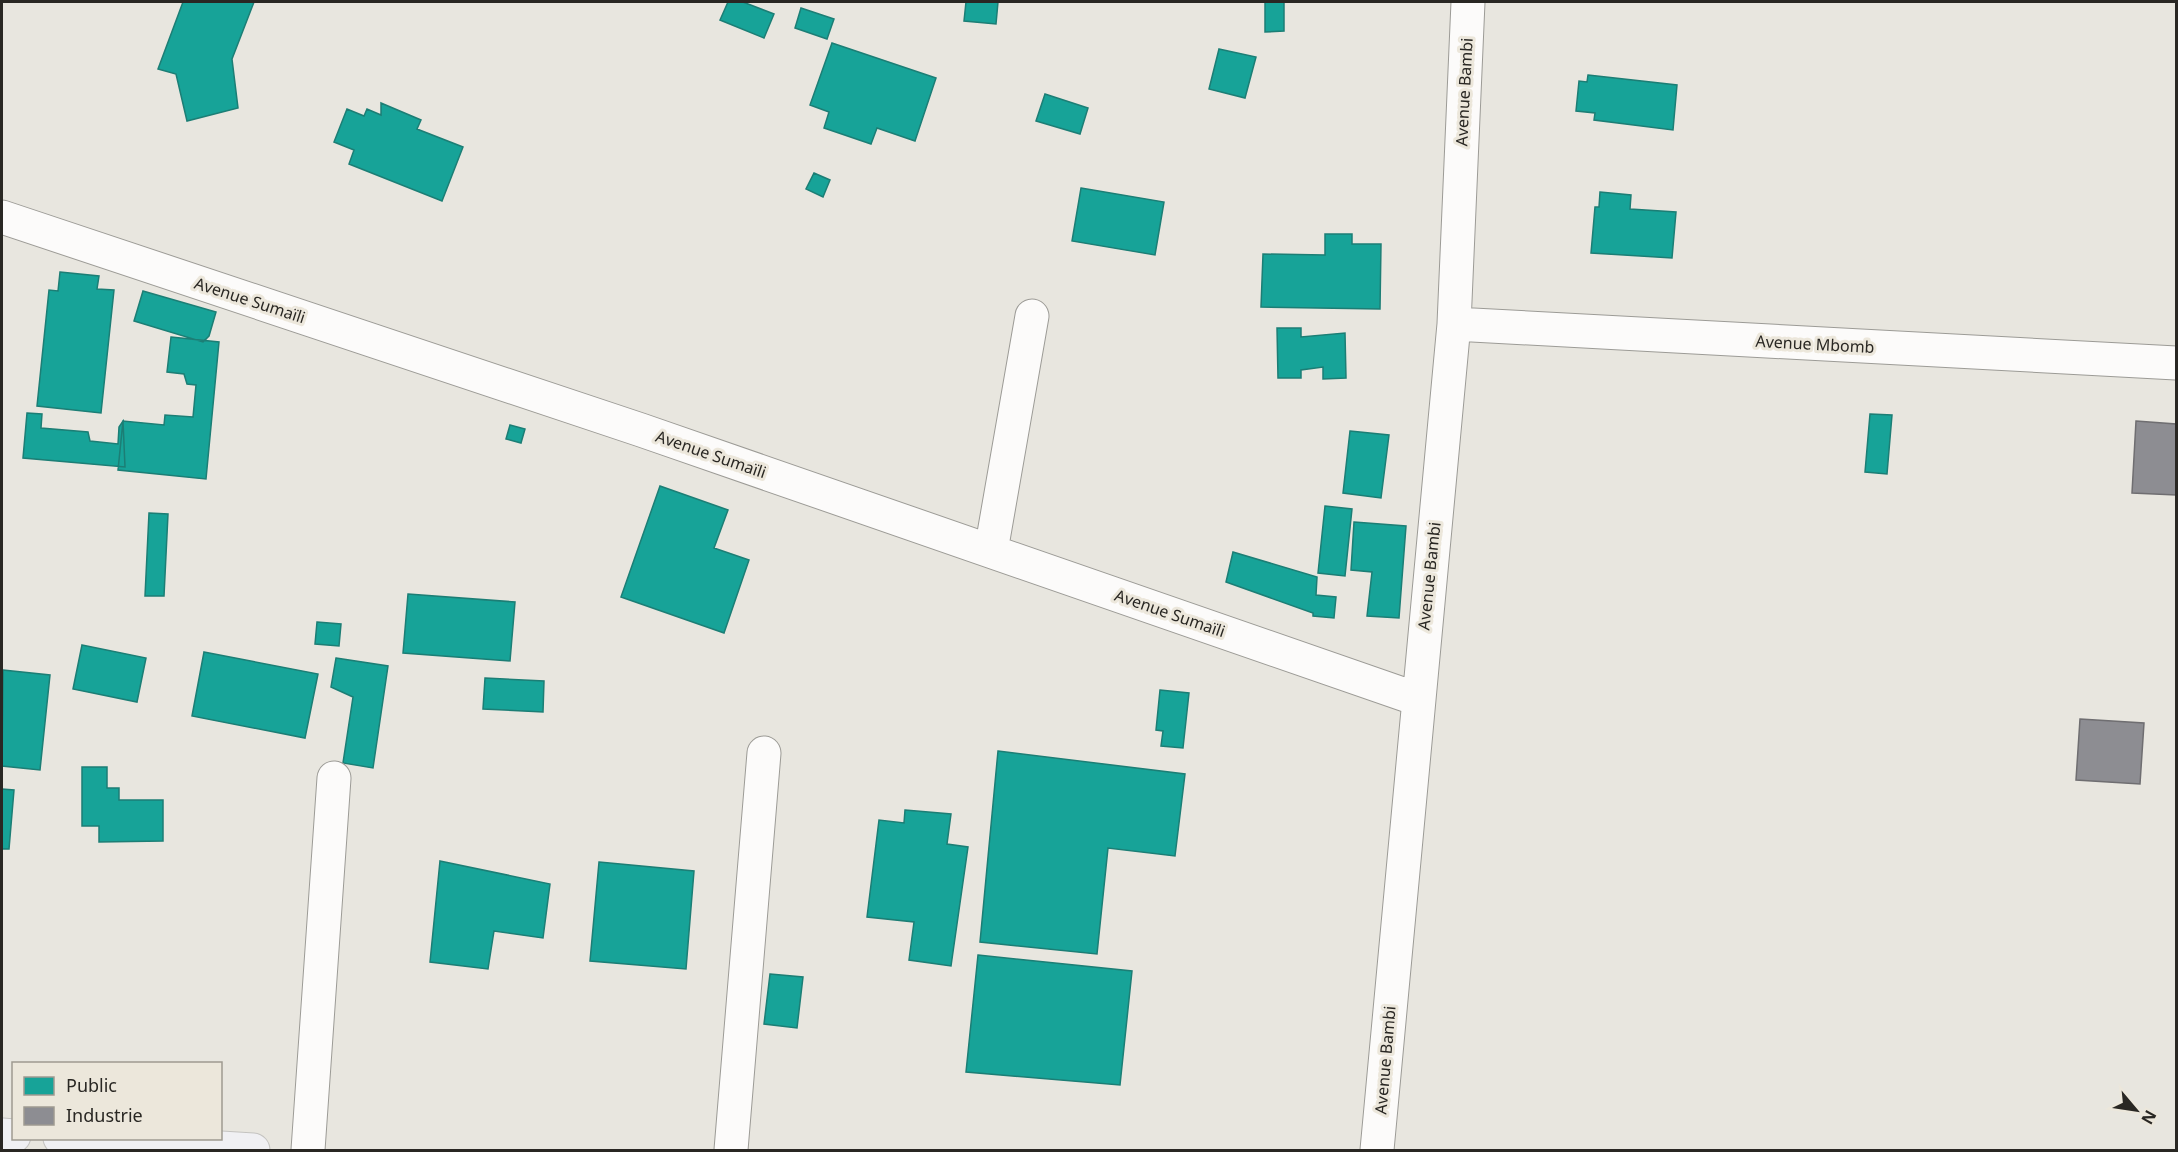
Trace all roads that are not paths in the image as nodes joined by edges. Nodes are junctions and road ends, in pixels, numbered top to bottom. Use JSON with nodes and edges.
{"nodes":[{"id":1,"x":1468,"y":2,"type":"edge"},
{"id":2,"x":2,"y":217,"type":"edge"},
{"id":3,"x":1032,"y":316,"type":"dead end"},
{"id":4,"x":1454,"y":324,"type":"junction"},
{"id":5,"x":2176,"y":363,"type":"edge"},
{"id":6,"x":991,"y":551,"type":"junction"},
{"id":7,"x":1418,"y":699,"type":"junction"},
{"id":8,"x":764,"y":753,"type":"dead end"},
{"id":9,"x":334,"y":778,"type":"dead end"},
{"id":10,"x":92,"y":1140,"type":"edge"},
{"id":11,"x":253,"y":1150,"type":"edge"},
{"id":12,"x":308,"y":1150,"type":"edge"},
{"id":13,"x":730,"y":1150,"type":"edge"},
{"id":14,"x":1377,"y":1150,"type":"edge"}],
"edges":[{"from":1,"to":4,"type":"street","name":"Avenue Bambi"},
{"from":2,"to":6,"type":"street","name":"Avenue Sumaïli"},
{"from":3,"to":6,"type":"street"},
{"from":4,"to":5,"type":"street","name":"Avenue Mbomb"},
{"from":4,"to":7,"type":"street","name":"Avenue Bambi"},
{"from":6,"to":7,"type":"street","name":"Avenue Sumaïli"},
{"from":7,"to":14,"type":"street","name":"Avenue Bambi"},
{"from":8,"to":13,"type":"street"},
{"from":9,"to":12,"type":"street"},
{"from":10,"to":11,"type":"main road"}]}
